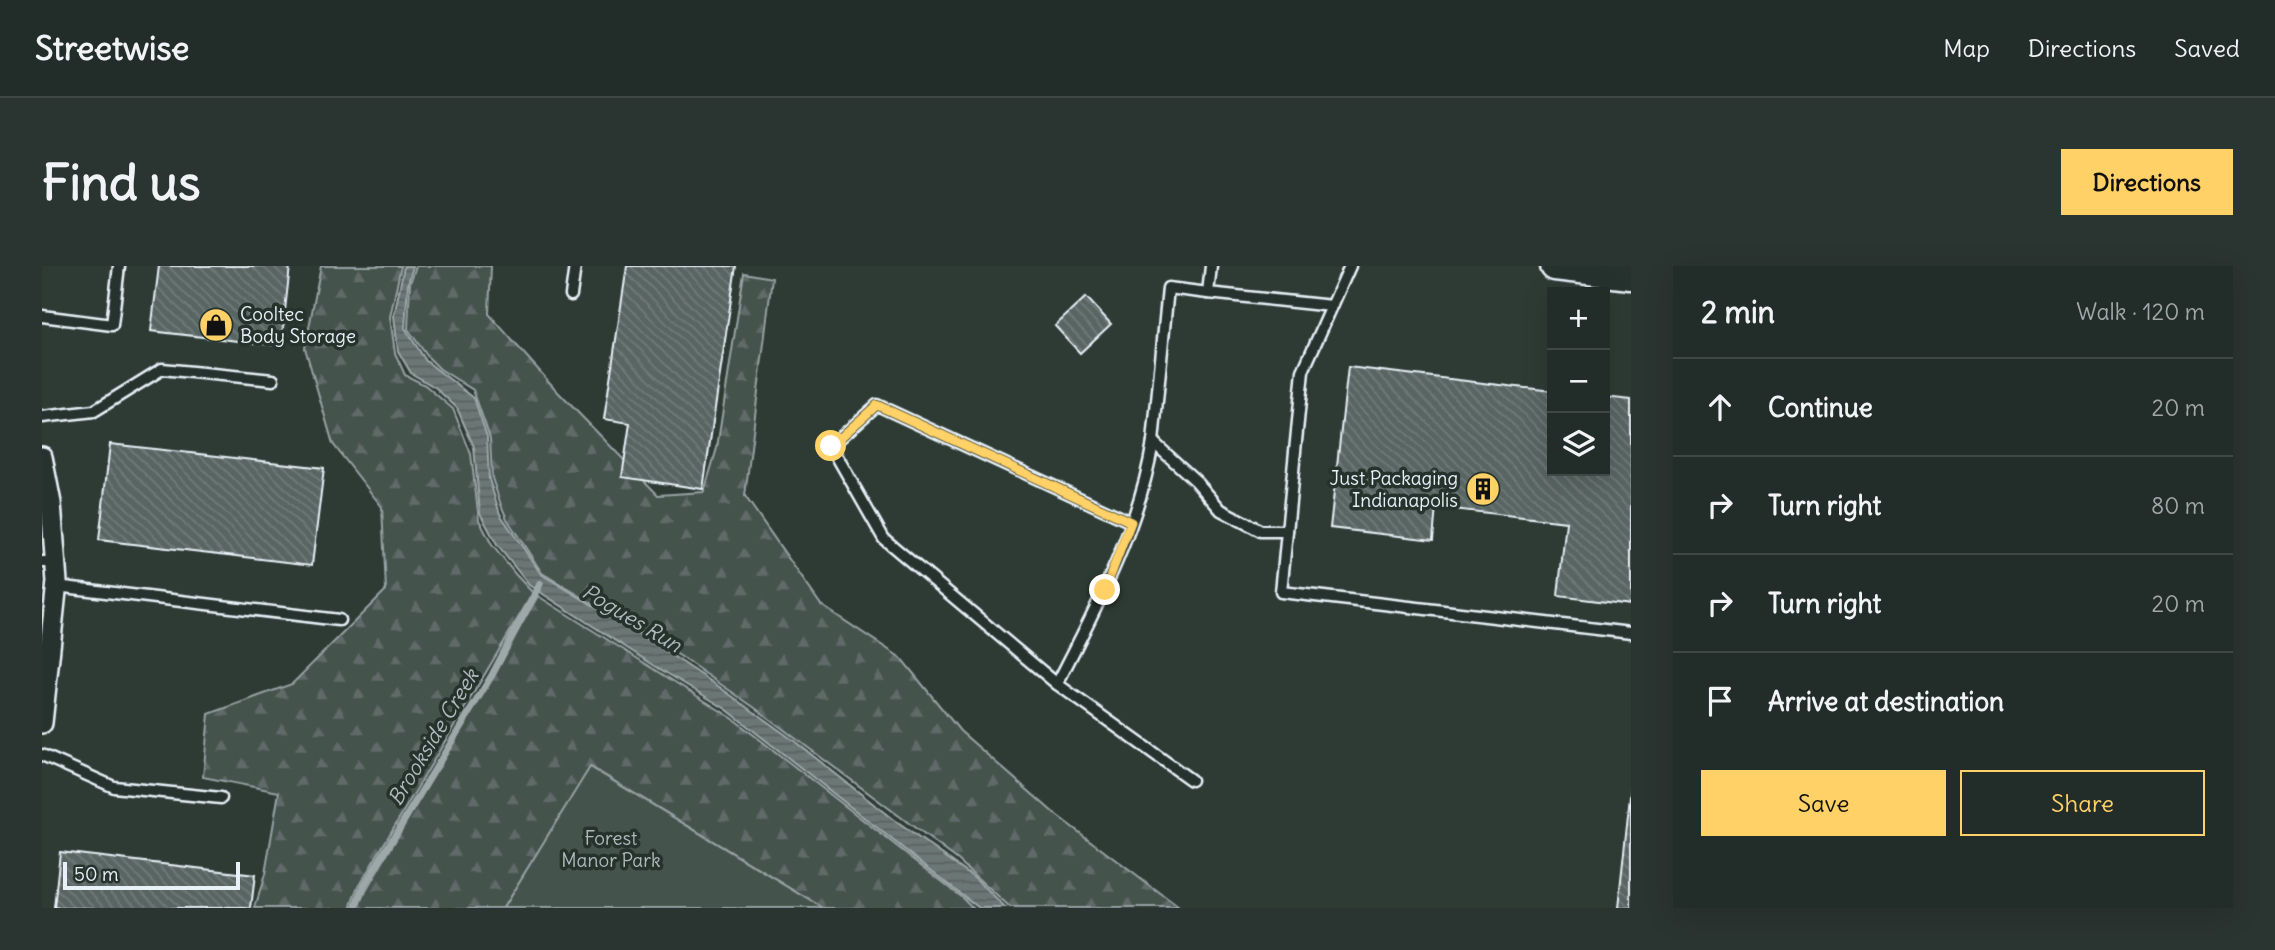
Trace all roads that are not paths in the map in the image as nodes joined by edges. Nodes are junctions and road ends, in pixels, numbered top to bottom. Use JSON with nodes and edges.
{"nodes":[{"id":1,"x":119,"y":266,"type":"edge"},
{"id":2,"x":575,"y":266,"type":"edge"},
{"id":3,"x":1211,"y":266,"type":"edge"},
{"id":4,"x":1350,"y":266,"type":"edge"},
{"id":5,"x":1555,"y":266,"type":"edge"},
{"id":6,"x":1631,"y":275,"type":"edge"},
{"id":7,"x":1208,"y":293,"type":"junction"},
{"id":8,"x":571,"y":295,"type":"dead end"},
{"id":9,"x":1332,"y":306,"type":"junction"},
{"id":10,"x":42,"y":316,"type":"edge"},
{"id":11,"x":273,"y":380,"type":"dead end"},
{"id":12,"x":42,"y":417,"type":"edge"},
{"id":13,"x":1153,"y":442,"type":"junction"},
{"id":14,"x":42,"y":457,"type":"edge"},
{"id":15,"x":1131,"y":522,"type":"junction"},
{"id":16,"x":1287,"y":531,"type":"junction"},
{"id":17,"x":49,"y":562,"type":"edge"},
{"id":18,"x":56,"y":586,"type":"junction"},
{"id":19,"x":339,"y":620,"type":"dead end"},
{"id":20,"x":1631,"y":633,"type":"edge"},
{"id":21,"x":1057,"y":684,"type":"junction"},
{"id":22,"x":42,"y":723,"type":"edge"},
{"id":23,"x":42,"y":755,"type":"edge"},
{"id":24,"x":1191,"y":780,"type":"dead end"},
{"id":25,"x":221,"y":798,"type":"dead end"}],
"edges":[{"from":1,"to":10,"type":"lane"},
{"from":2,"to":8,"type":"lane"},
{"from":3,"to":7,"type":"lane"},
{"from":4,"to":9,"type":"lane"},
{"from":5,"to":6,"type":"main road"},
{"from":7,"to":9,"type":"lane"},
{"from":7,"to":13,"type":"lane"},
{"from":9,"to":16,"type":"lane"},
{"from":11,"to":12,"type":"lane"},
{"from":13,"to":15,"type":"lane"},
{"from":13,"to":16,"type":"lane"},
{"from":14,"to":17,"type":"street"},
{"from":15,"to":21,"type":"lane"},
{"from":15,"to":21,"type":"lane"},
{"from":16,"to":20,"type":"lane"},
{"from":17,"to":18,"type":"street"},
{"from":18,"to":19,"type":"lane"},
{"from":18,"to":22,"type":"street"},
{"from":21,"to":24,"type":"lane"},
{"from":23,"to":25,"type":"lane"}]}
